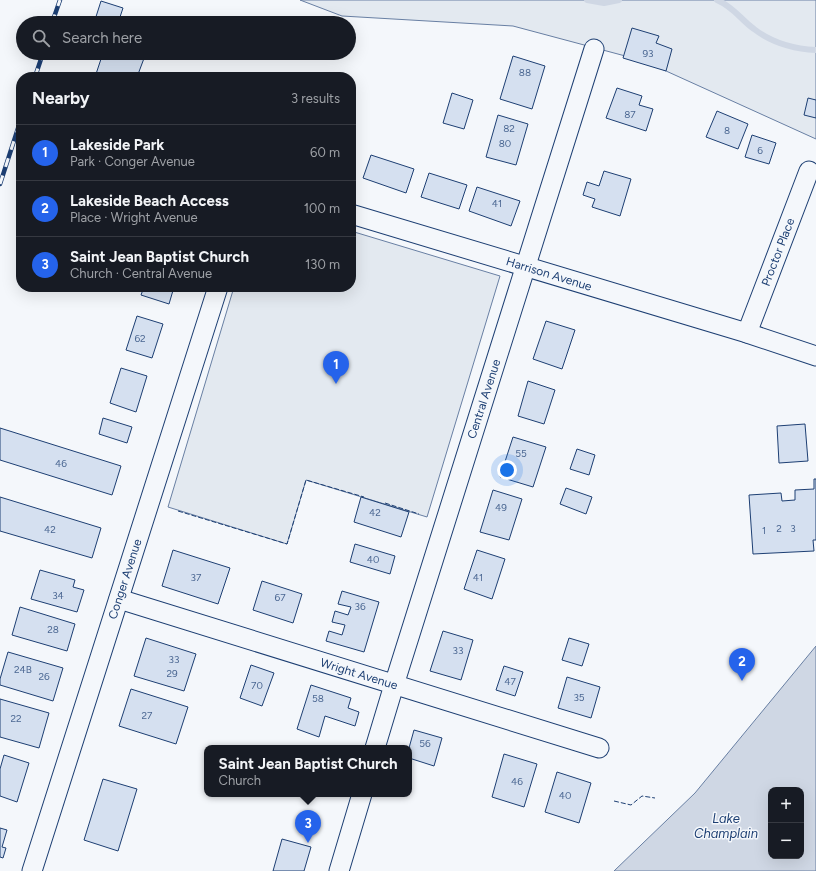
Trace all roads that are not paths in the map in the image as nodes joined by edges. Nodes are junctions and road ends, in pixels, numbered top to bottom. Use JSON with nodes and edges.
{"nodes":[{"id":1,"x":594,"y":50,"type":"dead end"},
{"id":2,"x":809,"y":170,"type":"dead end"},
{"id":3,"x":356,"y":216,"type":"edge"},
{"id":4,"x":526,"y":267,"type":"junction"},
{"id":5,"x":216,"y":292,"type":"edge"},
{"id":6,"x":747,"y":333,"type":"junction"},
{"id":7,"x":816,"y":356,"type":"edge"},
{"id":8,"x":119,"y":599,"type":"junction"},
{"id":9,"x":394,"y":684,"type":"junction"},
{"id":10,"x":376,"y":745,"type":"edge"},
{"id":11,"x":599,"y":748,"type":"dead end"},
{"id":12,"x":361,"y":797,"type":"edge"},
{"id":13,"x":32,"y":871,"type":"edge"},
{"id":14,"x":339,"y":871,"type":"edge"}],
"edges":[{"from":1,"to":4,"type":"street","name":"Central Avenue"},
{"from":2,"to":6,"type":"street","name":"Proctor Place"},
{"from":3,"to":4,"type":"street","name":"Harrison Avenue"},
{"from":4,"to":6,"type":"street","name":"Harrison Avenue"},
{"from":4,"to":9,"type":"street","name":"Central Avenue"},
{"from":5,"to":8,"type":"street","name":"Conger Avenue"},
{"from":6,"to":7,"type":"street","name":"Harrison Avenue"},
{"from":8,"to":9,"type":"street","name":"Wright Avenue"},
{"from":8,"to":13,"type":"street","name":"Conger Avenue"},
{"from":9,"to":10,"type":"street","name":"Central Avenue"},
{"from":9,"to":11,"type":"street","name":"Wright Avenue"},
{"from":12,"to":14,"type":"street"}]}
